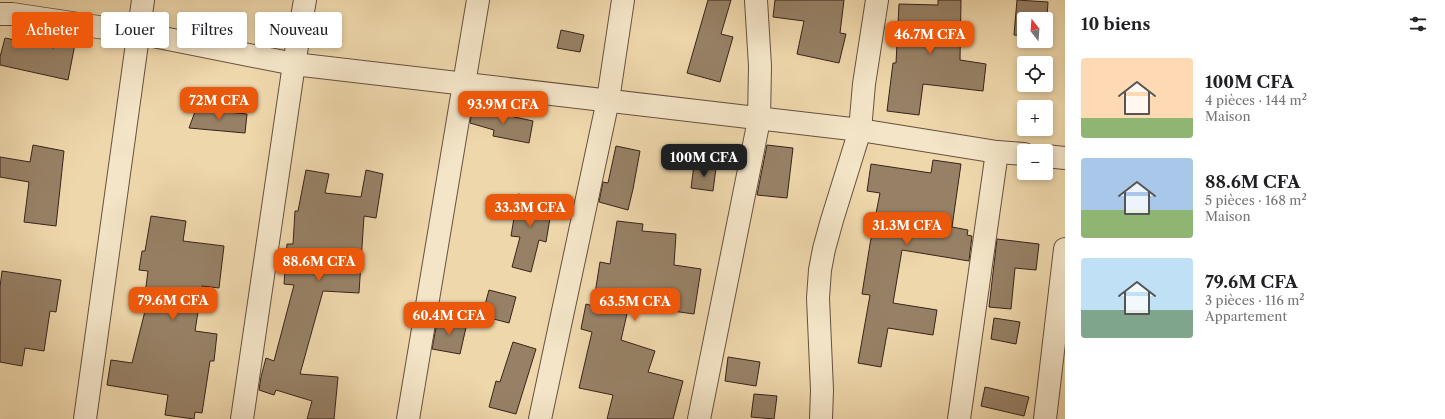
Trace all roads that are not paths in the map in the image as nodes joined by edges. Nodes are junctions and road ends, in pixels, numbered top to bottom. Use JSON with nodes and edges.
{"nodes":[{"id":1,"x":143,"y":0,"type":"edge"},
{"id":2,"x":305,"y":0,"type":"edge"},
{"id":3,"x":478,"y":0,"type":"edge"},
{"id":4,"x":624,"y":0,"type":"edge"},
{"id":5,"x":756,"y":0,"type":"edge"},
{"id":6,"x":877,"y":0,"type":"edge"},
{"id":7,"x":141,"y":12,"type":"edge"},
{"id":8,"x":0,"y":14,"type":"edge"},
{"id":9,"x":101,"y":27,"type":"edge"},
{"id":10,"x":169,"y":39,"type":"edge"},
{"id":11,"x":136,"y":48,"type":"edge"},
{"id":12,"x":294,"y":64,"type":"junction"},
{"id":13,"x":463,"y":84,"type":"junction"},
{"id":14,"x":608,"y":100,"type":"junction"},
{"id":15,"x":759,"y":120,"type":"junction"},
{"id":16,"x":860,"y":130,"type":"junction"},
{"id":17,"x":997,"y":152,"type":"junction"},
{"id":18,"x":1017,"y":153,"type":"edge"},
{"id":19,"x":1053,"y":157,"type":"edge"},
{"id":20,"x":1065,"y":158,"type":"edge"},
{"id":21,"x":1065,"y":249,"type":"edge"},
{"id":22,"x":85,"y":419,"type":"edge"},
{"id":23,"x":242,"y":419,"type":"edge"},
{"id":24,"x":408,"y":419,"type":"edge"},
{"id":25,"x":540,"y":419,"type":"edge"},
{"id":26,"x":699,"y":419,"type":"edge"},
{"id":27,"x":821,"y":419,"type":"edge"},
{"id":28,"x":959,"y":419,"type":"edge"},
{"id":29,"x":1045,"y":419,"type":"edge"}],
"edges":[{"from":1,"to":7,"type":"street"},
{"from":2,"to":12,"type":"street"},
{"from":3,"to":13,"type":"street"},
{"from":4,"to":14,"type":"street"},
{"from":5,"to":15,"type":"street"},
{"from":6,"to":16,"type":"street"},
{"from":8,"to":9,"type":"street"},
{"from":10,"to":12,"type":"street"},
{"from":11,"to":22,"type":"street"},
{"from":12,"to":13,"type":"street"},
{"from":12,"to":23,"type":"street"},
{"from":13,"to":14,"type":"street"},
{"from":13,"to":24,"type":"street"},
{"from":14,"to":15,"type":"street"},
{"from":14,"to":25,"type":"street"},
{"from":15,"to":16,"type":"street"},
{"from":15,"to":26,"type":"street"},
{"from":16,"to":17,"type":"street"},
{"from":16,"to":27,"type":"street"},
{"from":17,"to":18,"type":"street"},
{"from":17,"to":28,"type":"street"},
{"from":19,"to":20,"type":"street"},
{"from":21,"to":29,"type":"street"}]}
